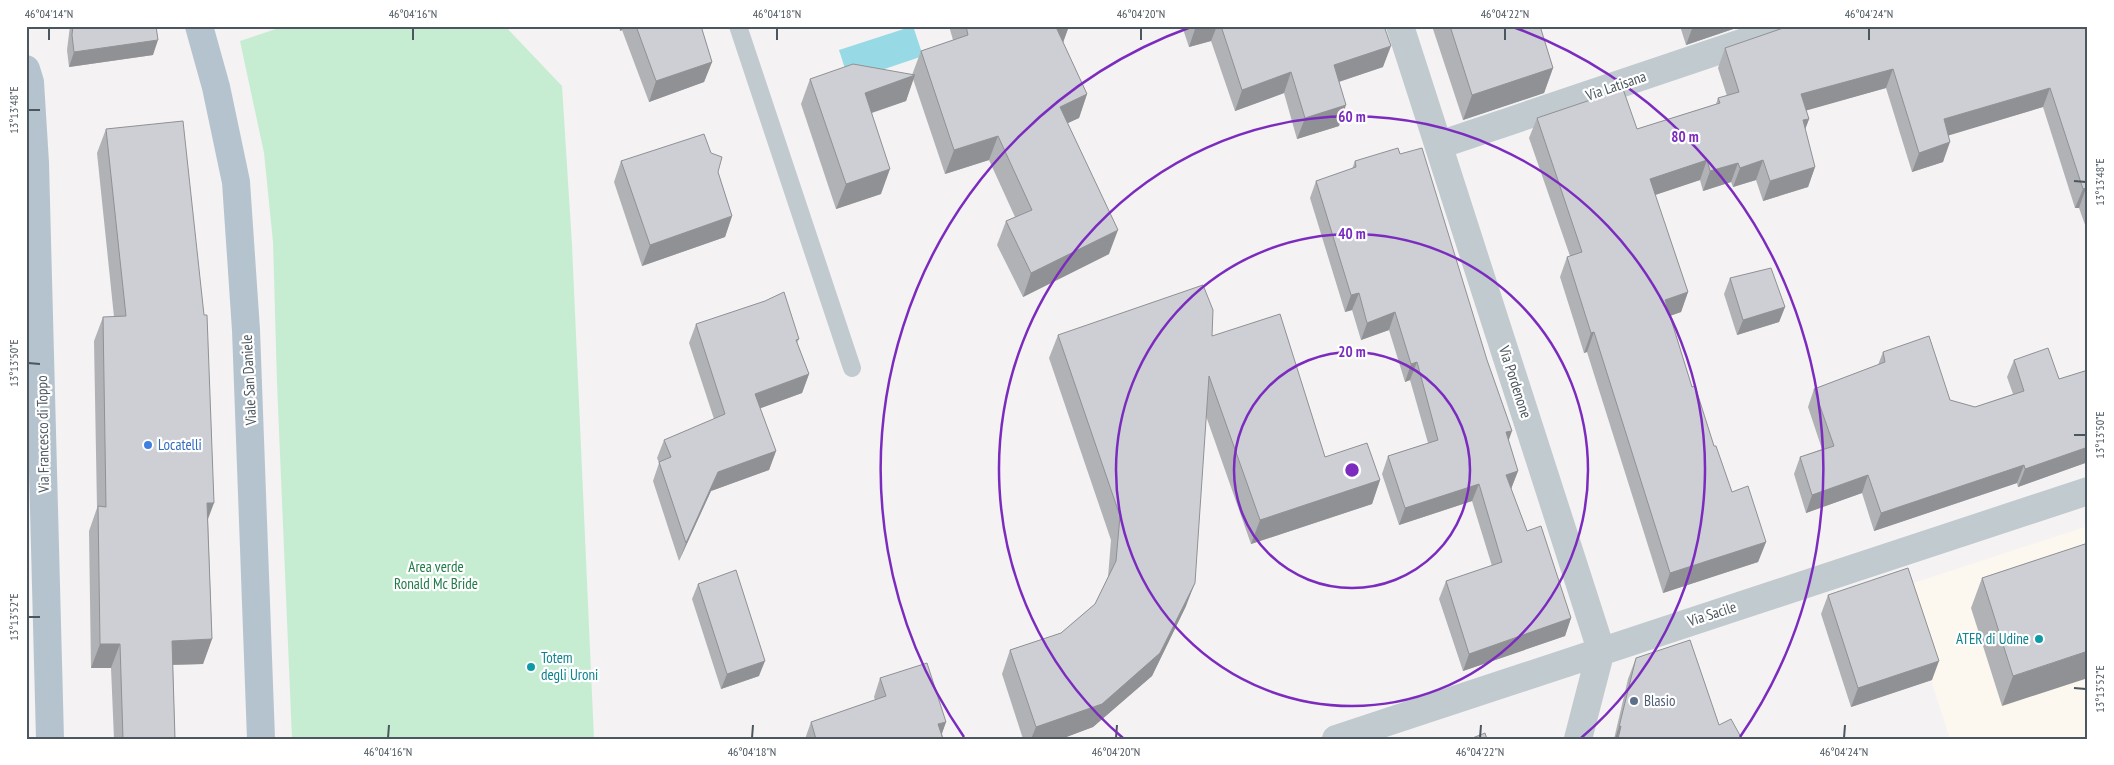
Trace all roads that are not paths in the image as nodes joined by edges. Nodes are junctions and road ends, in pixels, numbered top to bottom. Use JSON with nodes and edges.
{"nodes":[{"id":1,"x":199,"y":26,"type":"edge"},
{"id":2,"x":738,"y":26,"type":"edge"},
{"id":3,"x":1400,"y":26,"type":"edge"},
{"id":4,"x":1792,"y":26,"type":"edge"},
{"id":5,"x":26,"y":69,"type":"edge"},
{"id":6,"x":1439,"y":145,"type":"junction"},
{"id":7,"x":32,"y":278,"type":"edge"},
{"id":8,"x":852,"y":368,"type":"dead end"},
{"id":9,"x":2088,"y":491,"type":"edge"},
{"id":10,"x":1601,"y":650,"type":"junction"},
{"id":11,"x":50,"y":739,"type":"edge"},
{"id":12,"x":261,"y":739,"type":"edge"},
{"id":13,"x":1336,"y":739,"type":"edge"},
{"id":14,"x":1578,"y":739,"type":"edge"}],
"edges":[{"from":1,"to":12,"type":"main road","name":"Viale San Daniele"},
{"from":2,"to":8,"type":"lane"},
{"from":3,"to":6,"type":"street","name":"Via Pordenone"},
{"from":4,"to":6,"type":"street","name":"Via Latisana"},
{"from":5,"to":7,"type":"main road","name":"Via Francesco di Toppo"},
{"from":6,"to":10,"type":"street","name":"Via Pordenone"},
{"from":7,"to":11,"type":"main road","name":"Via Francesco di Toppo"},
{"from":9,"to":10,"type":"street","name":"Via Sacile"},
{"from":10,"to":13,"type":"street","name":"Via Sacile"},
{"from":10,"to":14,"type":"street"}]}
